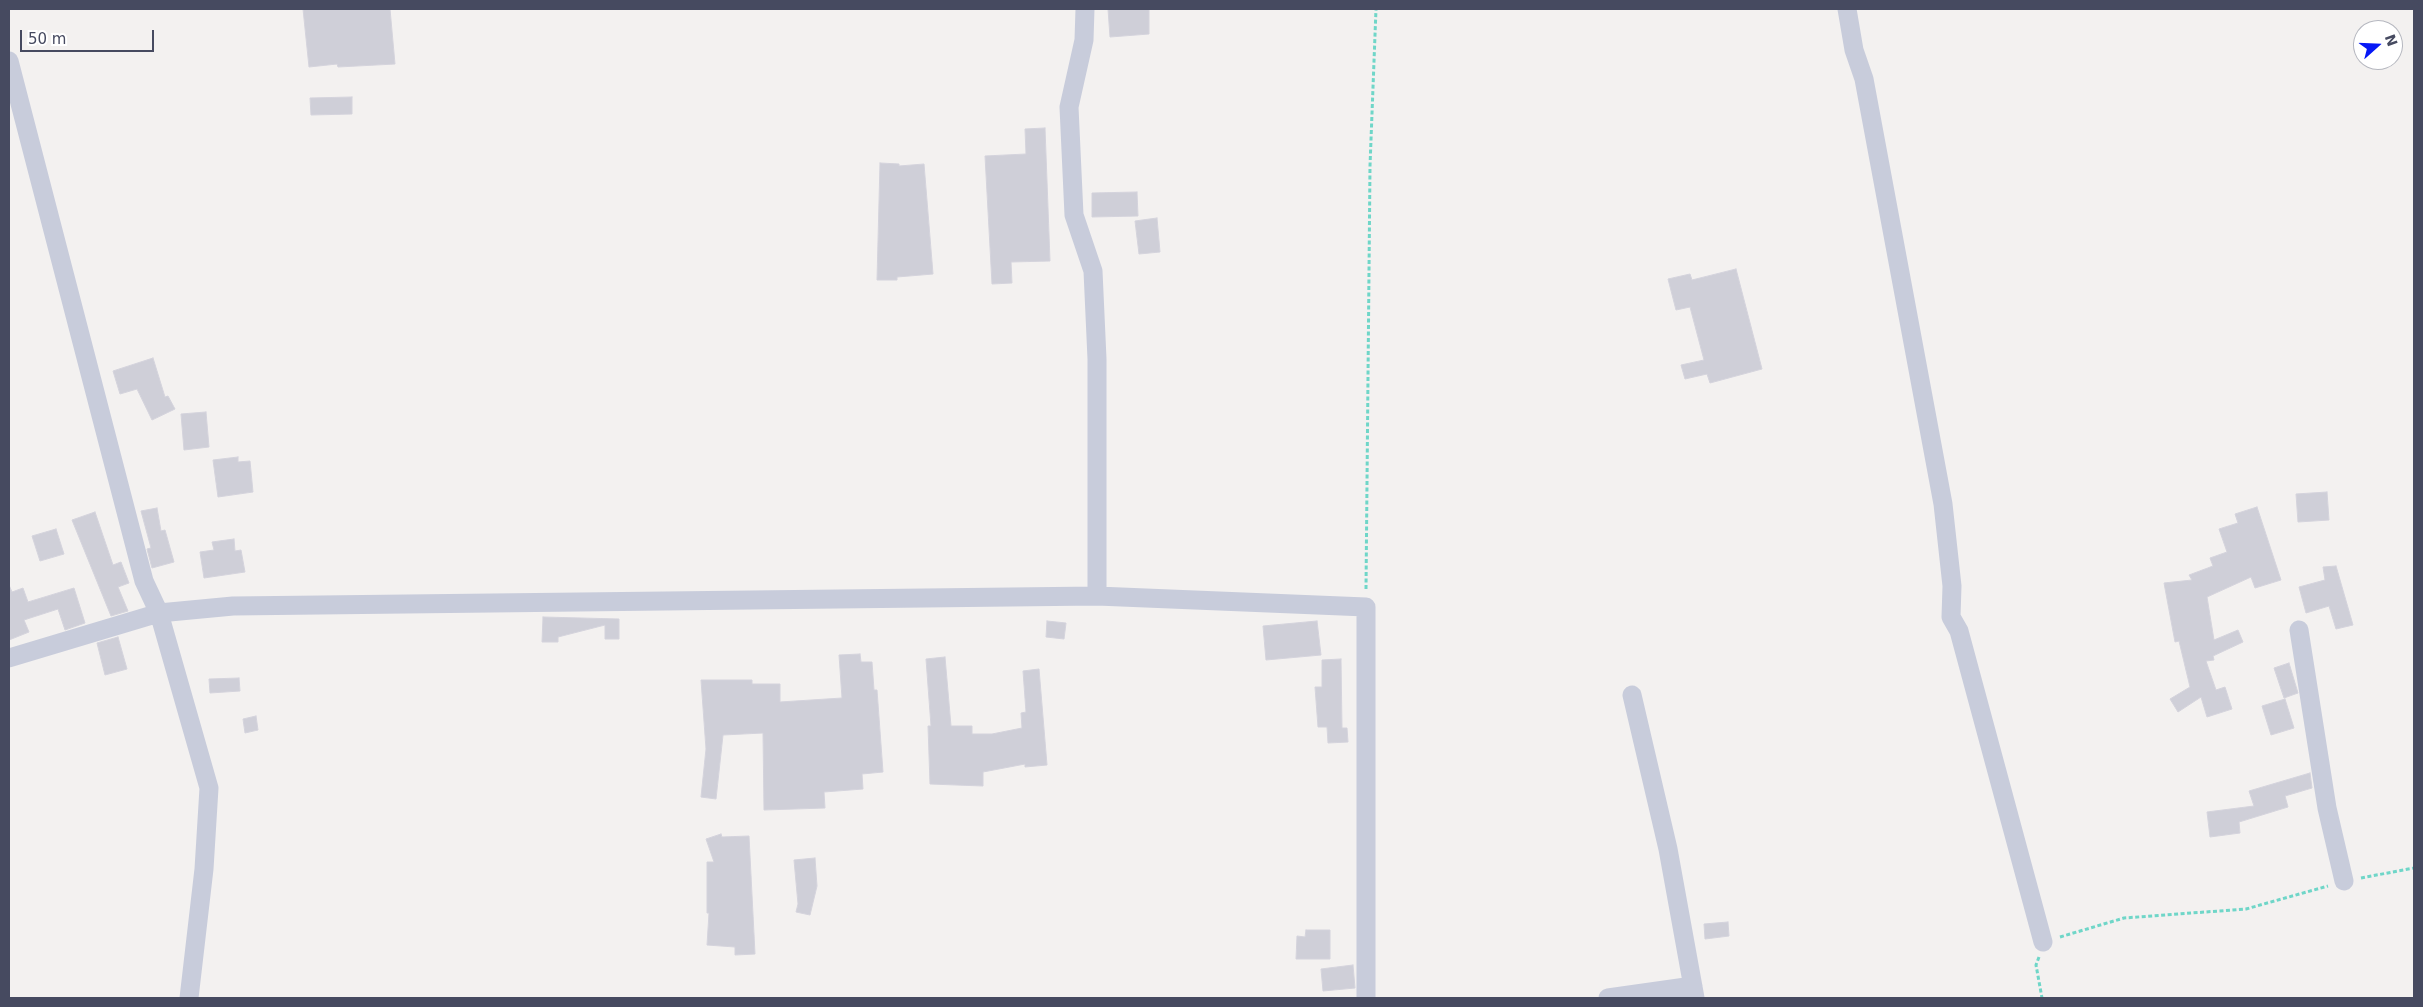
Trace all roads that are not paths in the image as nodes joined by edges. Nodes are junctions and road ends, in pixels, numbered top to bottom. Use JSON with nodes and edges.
{"nodes":[{"id":1,"x":1085,"y":9,"type":"edge"},
{"id":2,"x":1847,"y":9,"type":"edge"},
{"id":3,"x":9,"y":61,"type":"edge"},
{"id":4,"x":1097,"y":596,"type":"junction"},
{"id":5,"x":159,"y":613,"type":"junction"},
{"id":6,"x":2299,"y":630,"type":"dead end"},
{"id":7,"x":9,"y":658,"type":"edge"},
{"id":8,"x":1632,"y":695,"type":"dead end"},
{"id":9,"x":2344,"y":881,"type":"road end"},
{"id":10,"x":2043,"y":942,"type":"road end"},
{"id":11,"x":1694,"y":992,"type":"edge"},
{"id":12,"x":189,"y":998,"type":"edge"},
{"id":13,"x":1366,"y":998,"type":"edge"},
{"id":14,"x":1608,"y":998,"type":"edge"}],
"edges":[{"from":1,"to":4,"type":"street"},
{"from":2,"to":10,"type":"street"},
{"from":3,"to":5,"type":"street"},
{"from":4,"to":5,"type":"street"},
{"from":4,"to":13,"type":"street"},
{"from":5,"to":7,"type":"street"},
{"from":5,"to":12,"type":"street"},
{"from":6,"to":9,"type":"street"},
{"from":8,"to":11,"type":"street"},
{"from":11,"to":14,"type":"street"}]}
